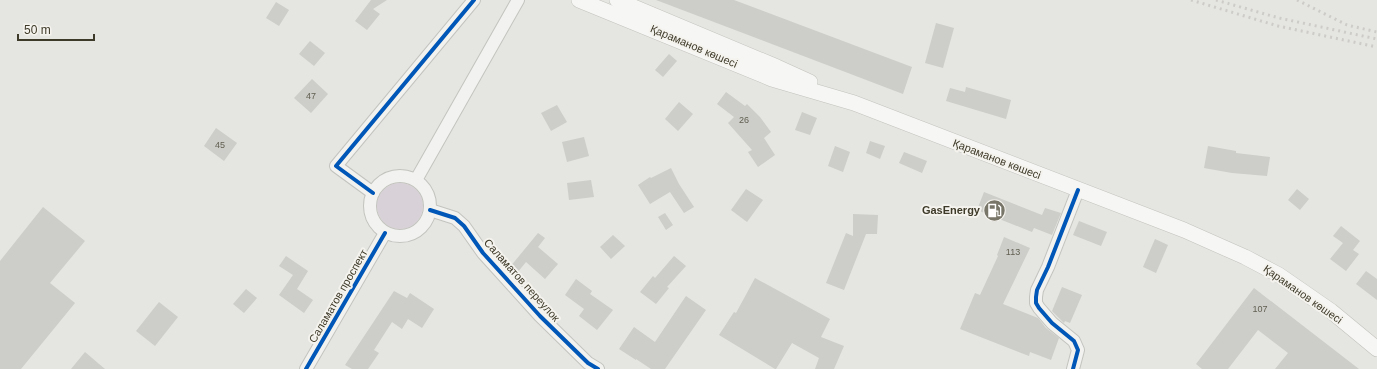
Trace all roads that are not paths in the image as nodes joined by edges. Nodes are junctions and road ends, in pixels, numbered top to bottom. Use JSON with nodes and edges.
{"nodes":[{"id":1,"x":474,"y":0,"type":"edge"},
{"id":2,"x":518,"y":0,"type":"edge"},
{"id":3,"x":579,"y":0,"type":"edge"},
{"id":4,"x":617,"y":0,"type":"edge"},
{"id":5,"x":593,"y":3,"type":"edge"},
{"id":6,"x":854,"y":103,"type":"junction"},
{"id":7,"x":416,"y":180,"type":"junction"},
{"id":8,"x":1078,"y":190,"type":"junction"},
{"id":9,"x":373,"y":193,"type":"junction"},
{"id":10,"x":430,"y":210,"type":"junction"},
{"id":11,"x":385,"y":233,"type":"junction"},
{"id":12,"x":1377,"y":349,"type":"edge"},
{"id":13,"x":306,"y":369,"type":"edge"},
{"id":14,"x":598,"y":369,"type":"edge"},
{"id":15,"x":1073,"y":369,"type":"edge"}],
"edges":[{"from":1,"to":9,"type":"street"},
{"from":2,"to":7,"type":"street"},
{"from":3,"to":5,"type":"main road","name":"Қараманов көшесі"},
{"from":4,"to":6,"type":"main road"},
{"from":5,"to":6,"type":"main road","name":"Қараманов көшесі"},
{"from":6,"to":8,"type":"main road","name":"Қараманов көшесі"},
{"from":7,"to":9,"type":"street"},
{"from":7,"to":10,"type":"street"},
{"from":8,"to":12,"type":"main road","name":"Қараманов көшесі"},
{"from":8,"to":15,"type":"street"},
{"from":9,"to":11,"type":"street"},
{"from":10,"to":11,"type":"street"},
{"from":10,"to":14,"type":"street","name":"Саламатов переулок"},
{"from":11,"to":13,"type":"street","name":"Саламатов проспект"}]}
